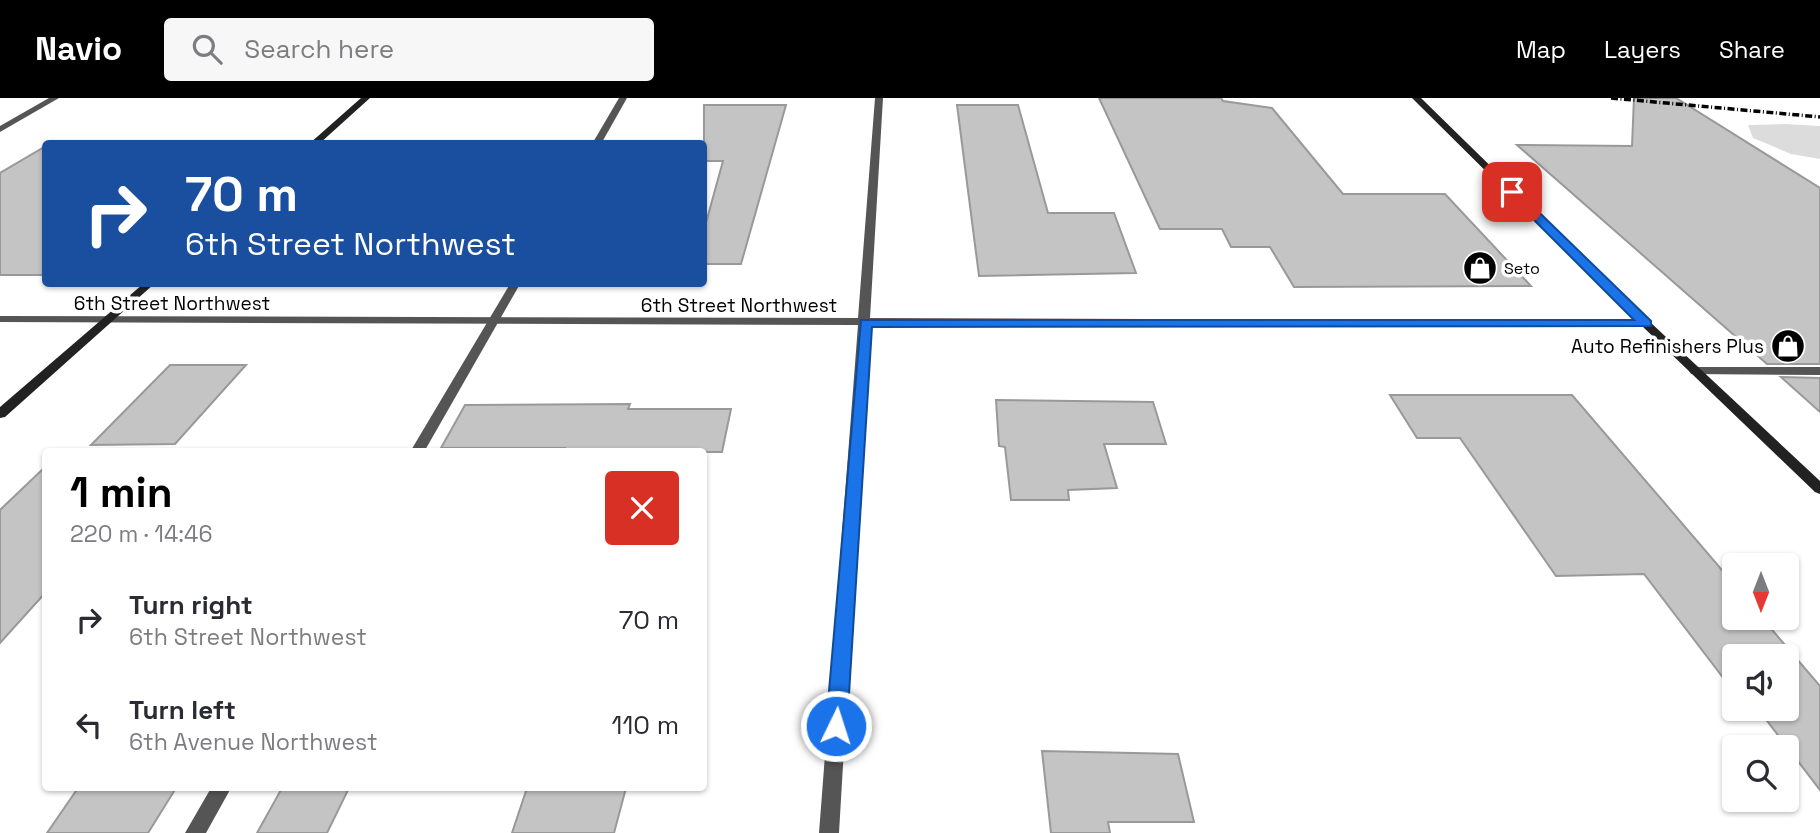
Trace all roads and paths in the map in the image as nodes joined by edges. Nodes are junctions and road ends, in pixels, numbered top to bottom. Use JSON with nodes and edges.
{"nodes":[{"id":1,"x":55,"y":98,"type":"edge"},
{"id":2,"x":366,"y":98,"type":"edge"},
{"id":3,"x":623,"y":98,"type":"edge"},
{"id":4,"x":879,"y":98,"type":"edge"},
{"id":5,"x":1416,"y":98,"type":"edge"},
{"id":6,"x":0,"y":129,"type":"edge"},
{"id":7,"x":318,"y":140,"type":"edge"},
{"id":8,"x":598,"y":140,"type":"edge"},
{"id":9,"x":146,"y":287,"type":"edge"},
{"id":10,"x":513,"y":287,"type":"edge"},
{"id":11,"x":0,"y":319,"type":"edge"},
{"id":12,"x":107,"y":320,"type":"junction"},
{"id":13,"x":493,"y":321,"type":"junction"},
{"id":14,"x":866,"y":323,"type":"junction"},
{"id":15,"x":1646,"y":324,"type":"junction"},
{"id":16,"x":1695,"y":371,"type":"junction"},
{"id":17,"x":1820,"y":371,"type":"edge"},
{"id":18,"x":0,"y":414,"type":"edge"},
{"id":19,"x":419,"y":448,"type":"edge"},
{"id":20,"x":1820,"y":489,"type":"edge"},
{"id":21,"x":219,"y":791,"type":"edge"},
{"id":22,"x":195,"y":833,"type":"edge"},
{"id":23,"x":829,"y":833,"type":"edge"}],
"edges":[{"from":1,"to":6,"type":"street"},
{"from":2,"to":7,"type":"street"},
{"from":3,"to":8,"type":"street"},
{"from":4,"to":14,"type":"street"},
{"from":5,"to":15,"type":"street"},
{"from":9,"to":12,"type":"street"},
{"from":10,"to":13,"type":"street"},
{"from":11,"to":12,"type":"street","name":"6th Street Northwest"},
{"from":12,"to":13,"type":"street","name":"6th Street Northwest"},
{"from":12,"to":18,"type":"street"},
{"from":13,"to":14,"type":"street","name":"6th Street Northwest"},
{"from":13,"to":19,"type":"street"},
{"from":14,"to":15,"type":"street","name":"6th Street Northwest"},
{"from":14,"to":23,"type":"street"},
{"from":15,"to":16,"type":"street"},
{"from":16,"to":17,"type":"street"},
{"from":16,"to":20,"type":"street"},
{"from":21,"to":22,"type":"street"}]}
